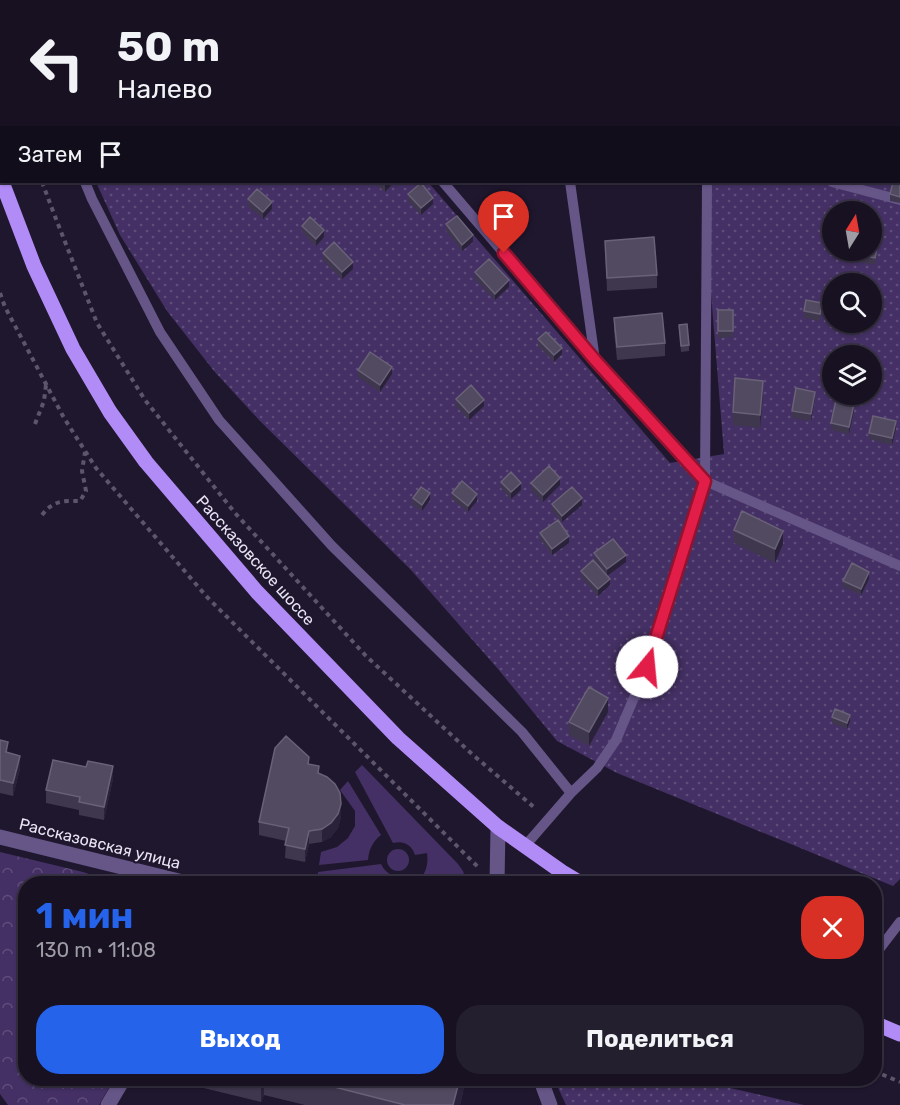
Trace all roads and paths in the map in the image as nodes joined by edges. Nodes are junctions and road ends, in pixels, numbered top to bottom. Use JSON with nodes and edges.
{"nodes":[{"id":1,"x":3,"y":183,"type":"edge"},
{"id":2,"x":42,"y":183,"type":"edge"},
{"id":3,"x":85,"y":183,"type":"edge"},
{"id":4,"x":444,"y":183,"type":"edge"},
{"id":5,"x":570,"y":183,"type":"edge"},
{"id":6,"x":707,"y":183,"type":"edge"},
{"id":7,"x":836,"y":183,"type":"edge"},
{"id":8,"x":900,"y":200,"type":"edge"},
{"id":9,"x":0,"y":293,"type":"edge"},
{"id":10,"x":595,"y":360,"type":"junction"},
{"id":11,"x":46,"y":384,"type":"junction"},
{"id":12,"x":35,"y":424,"type":"dead end"},
{"id":13,"x":85,"y":451,"type":"junction"},
{"id":14,"x":705,"y":481,"type":"junction"},
{"id":15,"x":42,"y":515,"type":"dead end"},
{"id":16,"x":900,"y":566,"type":"edge"},
{"id":17,"x":571,"y":793,"type":"junction"},
{"id":18,"x":548,"y":819,"type":"junction"},
{"id":19,"x":498,"y":827,"type":"junction"},
{"id":20,"x":0,"y":837,"type":"edge"},
{"id":21,"x":525,"y":846,"type":"junction"},
{"id":22,"x":158,"y":876,"type":"edge"},
{"id":23,"x":489,"y":876,"type":"edge"},
{"id":24,"x":492,"y":876,"type":"edge"},
{"id":25,"x":569,"y":876,"type":"edge"},
{"id":26,"x":900,"y":922,"type":"edge"},
{"id":27,"x":882,"y":946,"type":"edge"},
{"id":28,"x":882,"y":1026,"type":"edge"},
{"id":29,"x":900,"y":1034,"type":"edge"},
{"id":30,"x":882,"y":1074,"type":"edge"},
{"id":31,"x":900,"y":1082,"type":"edge"},
{"id":32,"x":119,"y":1086,"type":"edge"},
{"id":33,"x":543,"y":1086,"type":"edge"},
{"id":34,"x":108,"y":1105,"type":"edge"},
{"id":35,"x":550,"y":1105,"type":"edge"}],
"edges":[{"from":1,"to":19,"type":"main road","name":"Рассказовское шоссе"},
{"from":2,"to":18,"type":"path"},
{"from":3,"to":17,"type":"lane"},
{"from":4,"to":10,"type":"lane"},
{"from":5,"to":10,"type":"lane"},
{"from":6,"to":14,"type":"lane"},
{"from":7,"to":8,"type":"lane"},
{"from":9,"to":11,"type":"path"},
{"from":10,"to":14,"type":"lane"},
{"from":11,"to":12,"type":"path"},
{"from":11,"to":13,"type":"path"},
{"from":13,"to":15,"type":"path"},
{"from":13,"to":23,"type":"path"},
{"from":14,"to":16,"type":"lane"},
{"from":14,"to":17,"type":"lane"},
{"from":17,"to":18,"type":"lane"},
{"from":18,"to":21,"type":"lane"},
{"from":19,"to":21,"type":"main road","name":"Рассказовское шоссе"},
{"from":19,"to":24,"type":"street"},
{"from":20,"to":22,"type":"street","name":"Рассказовская улица"},
{"from":21,"to":25,"type":"main road","name":"Рассказовское шоссе"},
{"from":26,"to":27,"type":"lane"},
{"from":28,"to":29,"type":"main road"},
{"from":30,"to":31,"type":"path"},
{"from":32,"to":34,"type":"street"},
{"from":33,"to":35,"type":"street"}]}
